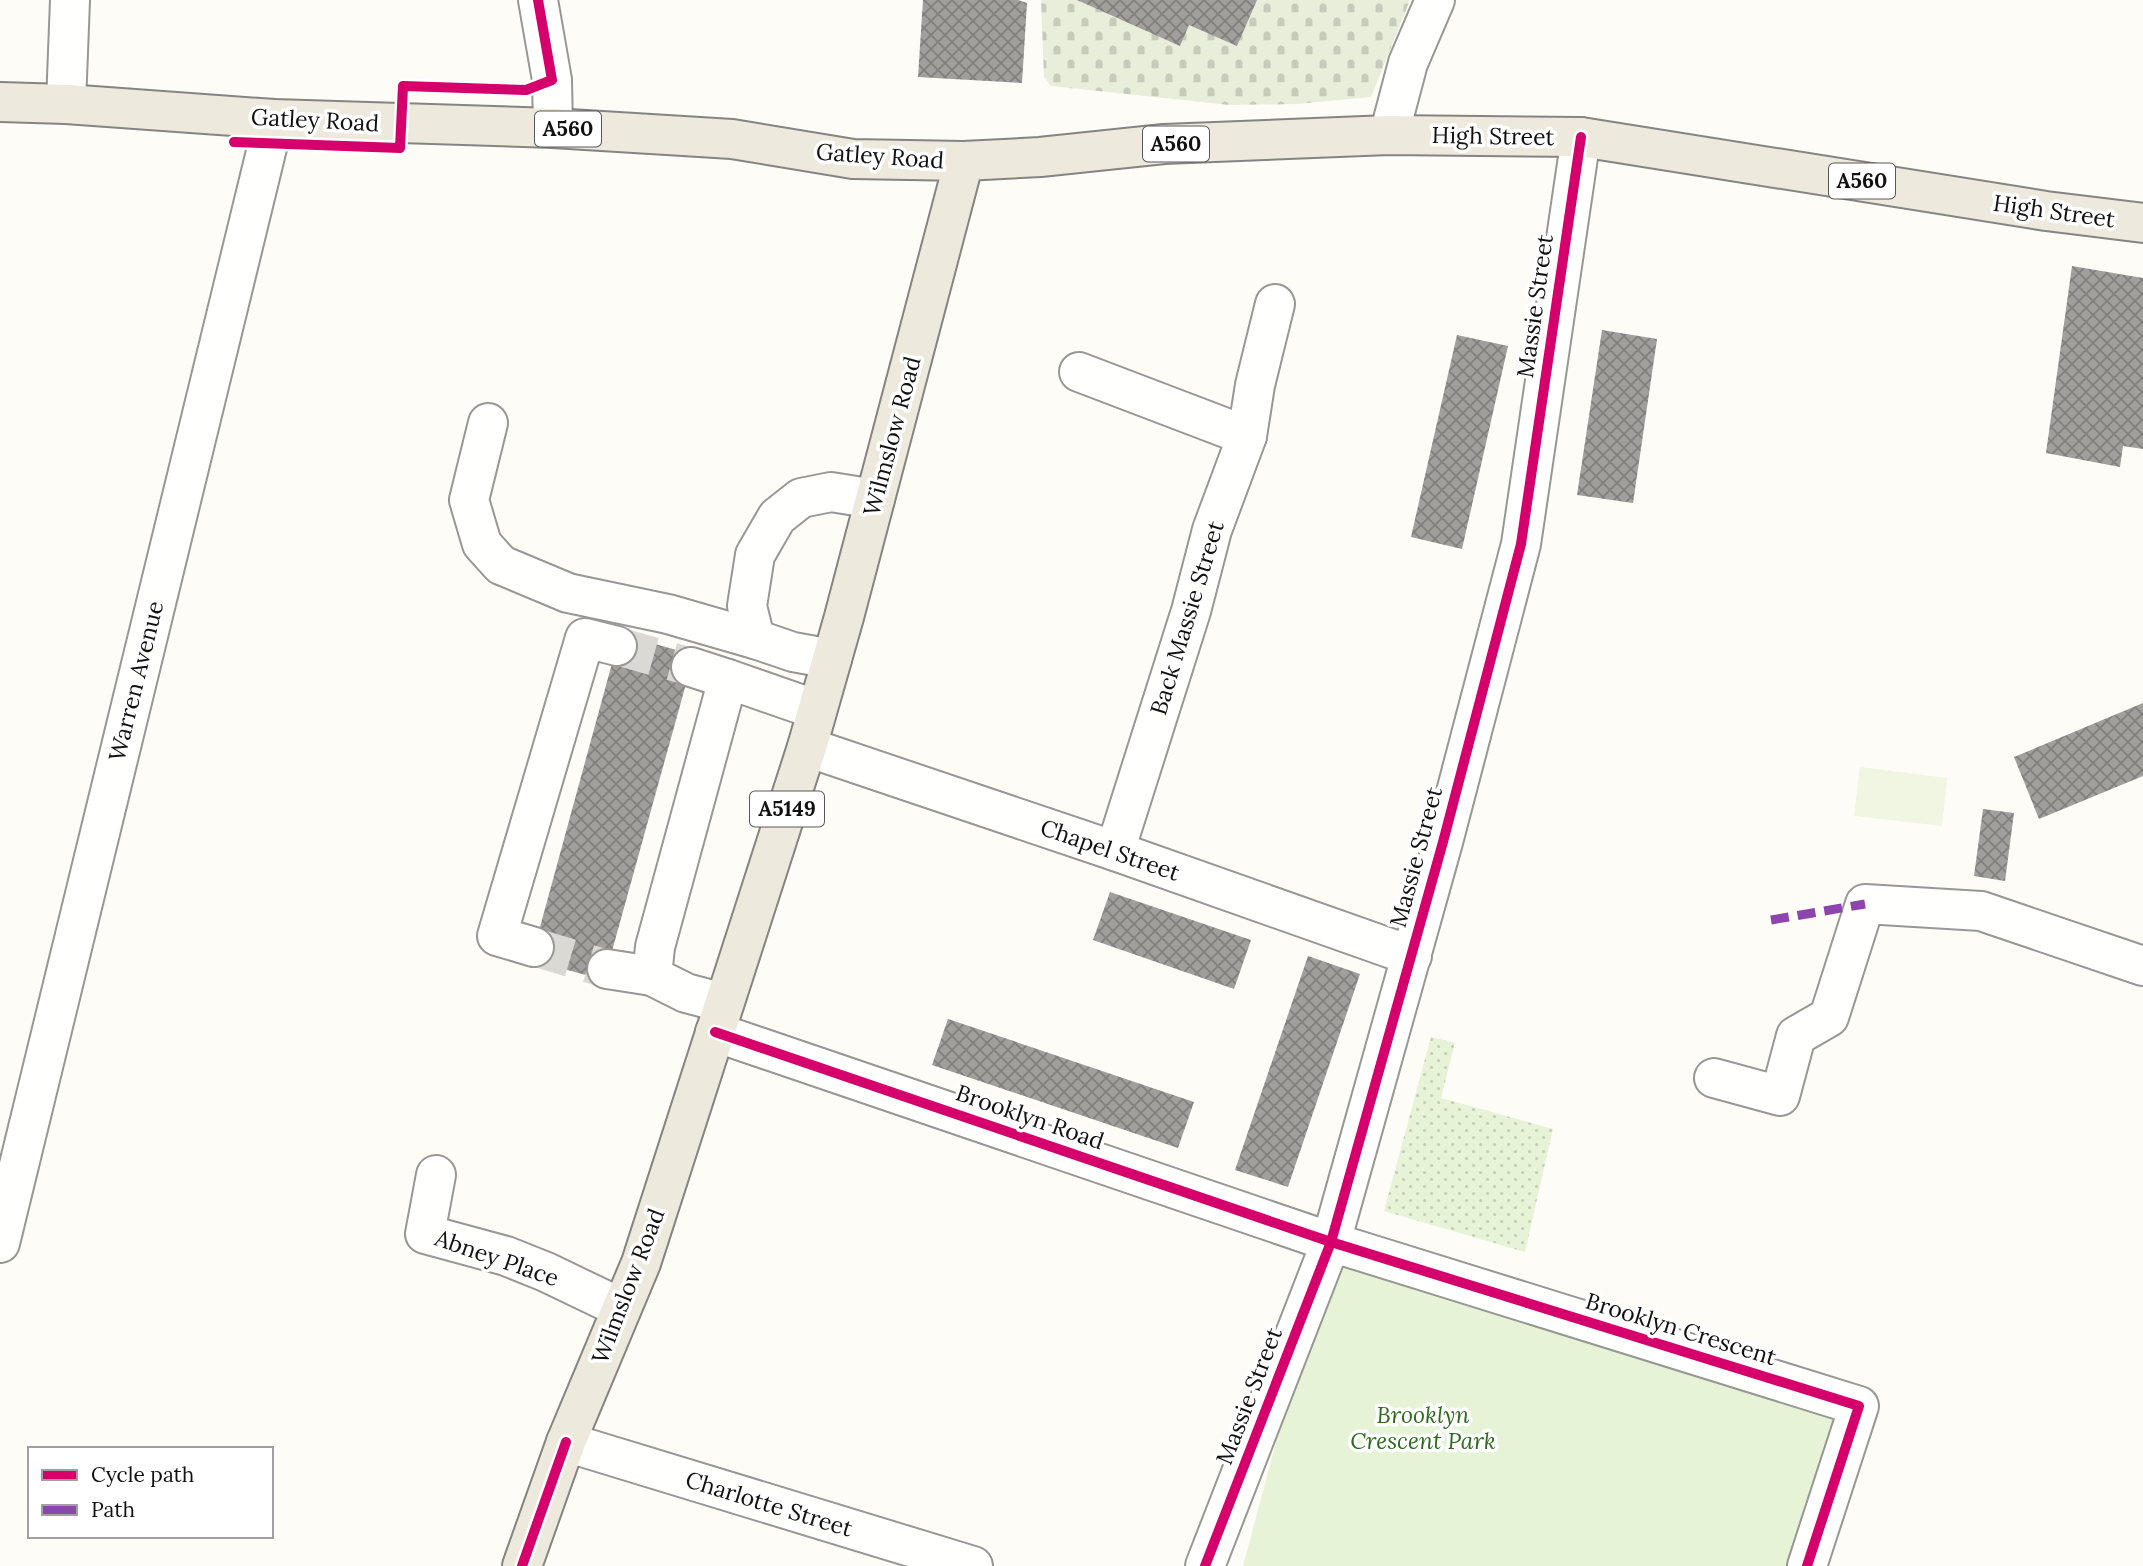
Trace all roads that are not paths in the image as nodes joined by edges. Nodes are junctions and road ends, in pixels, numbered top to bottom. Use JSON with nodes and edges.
{"nodes":[{"id":1,"x":70,"y":0,"type":"edge"},
{"id":2,"x":538,"y":0,"type":"edge"},
{"id":3,"x":1435,"y":0,"type":"edge"},
{"id":4,"x":0,"y":102,"type":"edge"},
{"id":5,"x":66,"y":104,"type":"junction"},
{"id":6,"x":274,"y":119,"type":"junction"},
{"id":7,"x":553,"y":128,"type":"junction"},
{"id":8,"x":1389,"y":135,"type":"junction"},
{"id":9,"x":1581,"y":137,"type":"junction"},
{"id":10,"x":964,"y":161,"type":"junction"},
{"id":11,"x":2143,"y":223,"type":"edge"},
{"id":12,"x":1275,"y":304,"type":"dead end"},
{"id":13,"x":1079,"y":372,"type":"dead end"},
{"id":14,"x":488,"y":423,"type":"dead end"},
{"id":15,"x":1247,"y":436,"type":"junction"},
{"id":16,"x":875,"y":499,"type":"junction"},
{"id":17,"x":758,"y":640,"type":"junction"},
{"id":18,"x":617,"y":646,"type":"tunnel mouth"},
{"id":19,"x":832,"y":659,"type":"junction"},
{"id":20,"x":691,"y":667,"type":"tunnel mouth"},
{"id":21,"x":728,"y":679,"type":"junction"},
{"id":22,"x":817,"y":710,"type":"junction"},
{"id":23,"x":807,"y":747,"type":"junction"},
{"id":24,"x":1115,"y":851,"type":"junction"},
{"id":25,"x":534,"y":947,"type":"tunnel mouth"},
{"id":26,"x":1412,"y":956,"type":"junction"},
{"id":27,"x":2143,"y":966,"type":"edge"},
{"id":28,"x":607,"y":969,"type":"tunnel mouth"},
{"id":29,"x":652,"y":976,"type":"junction"},
{"id":30,"x":719,"y":1017,"type":"junction"},
{"id":31,"x":1714,"y":1078,"type":"dead end"},
{"id":32,"x":436,"y":1175,"type":"dead end"},
{"id":33,"x":1331,"y":1242,"type":"junction"},
{"id":34,"x":0,"y":1243,"type":"edge"},
{"id":35,"x":621,"y":1308,"type":"junction"},
{"id":36,"x":566,"y":1442,"type":"junction"},
{"id":37,"x":522,"y":1566,"type":"edge"},
{"id":38,"x":973,"y":1566,"type":"edge"},
{"id":39,"x":1205,"y":1566,"type":"edge"},
{"id":40,"x":1807,"y":1566,"type":"edge"}],
"edges":[{"from":1,"to":5,"type":"street"},
{"from":2,"to":7,"type":"street"},
{"from":3,"to":8,"type":"street"},
{"from":4,"to":5,"type":"main road","name":"Gatley Road","number":"A560"},
{"from":5,"to":6,"type":"main road","name":"Gatley Road","number":"A560"},
{"from":6,"to":7,"type":"main road","name":"Gatley Road","number":"A560"},
{"from":6,"to":34,"type":"street","name":"Warren Avenue"},
{"from":7,"to":10,"type":"main road","name":"Gatley Road","number":"A560"},
{"from":8,"to":9,"type":"main road","name":"High Street","number":"A560"},
{"from":8,"to":10,"type":"main road","name":"High Street","number":"A560"},
{"from":9,"to":11,"type":"main road","name":"High Street","number":"A560"},
{"from":9,"to":26,"type":"street","name":"Massie Street"},
{"from":10,"to":16,"type":"main road","name":"Wilmslow Road","number":"A5149"},
{"from":12,"to":15,"type":"street","name":"Back Massie Street"},
{"from":13,"to":15,"type":"street"},
{"from":14,"to":17,"type":"street"},
{"from":15,"to":24,"type":"street","name":"Back Massie Street"},
{"from":16,"to":17,"type":"street"},
{"from":16,"to":19,"type":"main road","name":"Wilmslow Road","number":"A5149"},
{"from":17,"to":19,"type":"street"},
{"from":18,"to":25,"type":"street"},
{"from":19,"to":22,"type":"main road","name":"Wilmslow Road","number":"A5149"},
{"from":20,"to":21,"type":"street"},
{"from":21,"to":22,"type":"street"},
{"from":21,"to":29,"type":"street"},
{"from":22,"to":23,"type":"main road","name":"Wilmslow Road","number":"A5149"},
{"from":23,"to":24,"type":"street","name":"Chapel Street"},
{"from":23,"to":30,"type":"main road","name":"Wilmslow Road","number":"A5149"},
{"from":24,"to":26,"type":"street","name":"Chapel Street"},
{"from":26,"to":33,"type":"street","name":"Massie Street"},
{"from":27,"to":31,"type":"street"},
{"from":28,"to":29,"type":"street"},
{"from":29,"to":30,"type":"street"},
{"from":30,"to":33,"type":"street","name":"Brooklyn Road"},
{"from":30,"to":35,"type":"main road","name":"Wilmslow Road","number":"A5149"},
{"from":32,"to":35,"type":"street","name":"Abney Place"},
{"from":33,"to":39,"type":"street","name":"Massie Street"},
{"from":33,"to":40,"type":"street","name":"Brooklyn Crescent"},
{"from":35,"to":36,"type":"main road","name":"Wilmslow Road","number":"A5149"},
{"from":36,"to":37,"type":"main road","name":"Wilmslow Road","number":"A5149"},
{"from":36,"to":38,"type":"street","name":"Charlotte Street"}]}
